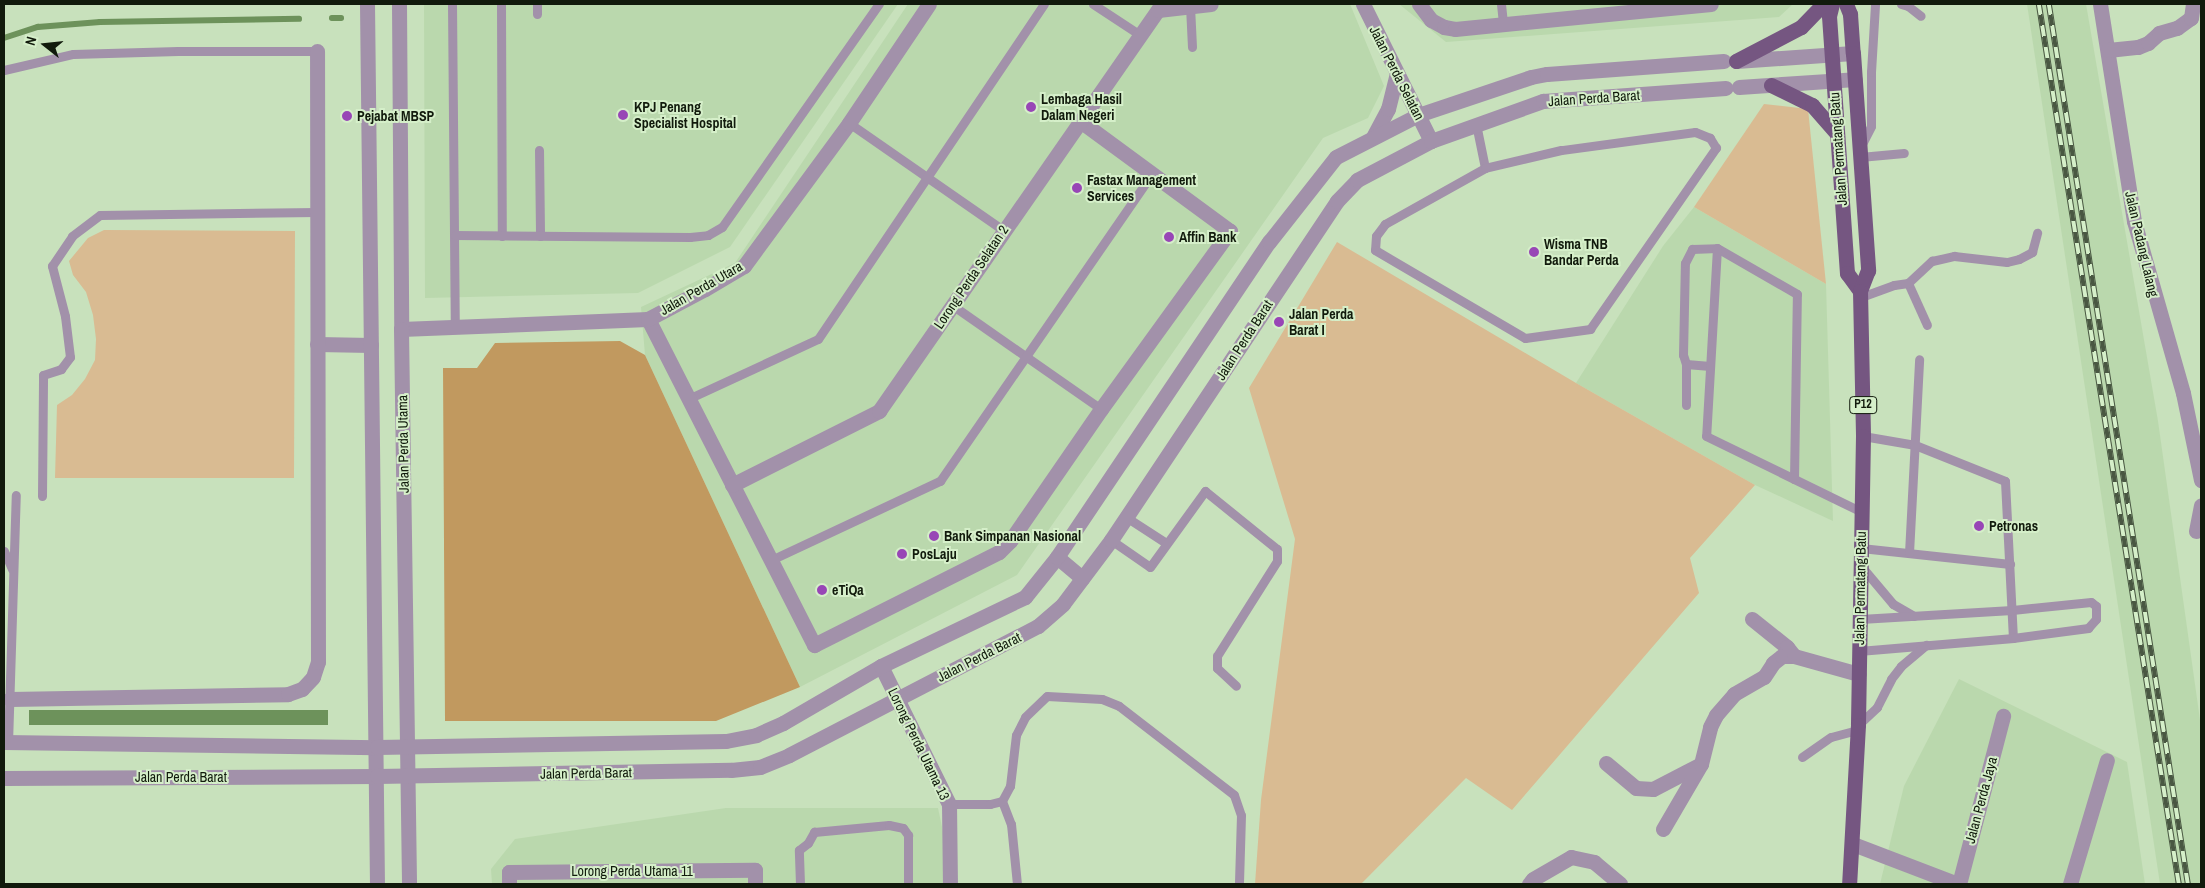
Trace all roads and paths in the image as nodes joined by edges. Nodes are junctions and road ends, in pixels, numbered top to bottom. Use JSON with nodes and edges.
{"nodes":[{"id":1,"x":367,"y":4,"type":"edge"},
{"id":2,"x":399,"y":4,"type":"edge"},
{"id":3,"x":452,"y":4,"type":"edge"},
{"id":4,"x":501,"y":4,"type":"edge"},
{"id":5,"x":537,"y":4,"type":"edge"},
{"id":6,"x":879,"y":4,"type":"edge"},
{"id":7,"x":929,"y":4,"type":"edge"},
{"id":8,"x":1044,"y":4,"type":"edge"},
{"id":9,"x":1093,"y":4,"type":"edge"},
{"id":10,"x":1211,"y":4,"type":"edge"},
{"id":11,"x":1363,"y":4,"type":"edge"},
{"id":12,"x":1419,"y":4,"type":"edge"},
{"id":13,"x":1501,"y":4,"type":"edge"},
{"id":14,"x":1712,"y":4,"type":"edge"},
{"id":15,"x":1822,"y":4,"type":"edge"},
{"id":16,"x":1832,"y":4,"type":"edge"},
{"id":17,"x":1846,"y":4,"type":"edge"},
{"id":18,"x":1878,"y":4,"type":"edge"},
{"id":19,"x":1901,"y":4,"type":"edge"},
{"id":20,"x":2100,"y":4,"type":"edge"},
{"id":21,"x":2193,"y":4,"type":"edge"},
{"id":22,"x":1683,"y":5,"type":"edge"},
{"id":23,"x":1190,"y":6,"type":"junction"},
{"id":24,"x":1589,"y":9,"type":"edge"},
{"id":25,"x":537,"y":14,"type":"dead end"},
{"id":26,"x":1921,"y":16,"type":"dead end"},
{"id":27,"x":1503,"y":24,"type":"junction"},
{"id":28,"x":1140,"y":35,"type":"junction"},
{"id":29,"x":1192,"y":47,"type":"dead end"},
{"id":30,"x":2108,"y":50,"type":"junction"},
{"id":31,"x":317,"y":52,"type":"joint"},
{"id":32,"x":1853,"y":52,"type":"junction"},
{"id":33,"x":1832,"y":54,"type":"junction"},
{"id":34,"x":1730,"y":61,"type":"junction"},
{"id":35,"x":4,"y":70,"type":"edge"},
{"id":36,"x":1397,"y":74,"type":"junction"},
{"id":37,"x":1855,"y":79,"type":"junction"},
{"id":38,"x":1833,"y":80,"type":"junction"},
{"id":39,"x":1771,"y":85,"type":"junction"},
{"id":40,"x":1418,"y":116,"type":"junction"},
{"id":41,"x":1080,"y":121,"type":"junction"},
{"id":42,"x":849,"y":123,"type":"junction"},
{"id":43,"x":1476,"y":124,"type":"junction"},
{"id":44,"x":1837,"y":134,"type":"junction"},
{"id":45,"x":1373,"y":137,"type":"junction"},
{"id":46,"x":1432,"y":141,"type":"junction"},
{"id":47,"x":539,"y":150,"type":"dead end"},
{"id":48,"x":1860,"y":152,"type":"junction"},
{"id":49,"x":1904,"y":153,"type":"dead end"},
{"id":50,"x":1486,"y":168,"type":"junction"},
{"id":51,"x":1152,"y":174,"type":"junction"},
{"id":52,"x":927,"y":177,"type":"junction"},
{"id":53,"x":317,"y":212,"type":"junction"},
{"id":54,"x":1003,"y":230,"type":"junction"},
{"id":55,"x":2037,"y":233,"type":"dead end"},
{"id":56,"x":455,"y":235,"type":"junction"},
{"id":57,"x":502,"y":236,"type":"junction"},
{"id":58,"x":540,"y":236,"type":"junction"},
{"id":59,"x":1717,"y":248,"type":"junction"},
{"id":60,"x":1908,"y":283,"type":"junction"},
{"id":61,"x":1860,"y":294,"type":"junction"},
{"id":62,"x":952,"y":305,"type":"junction"},
{"id":63,"x":648,"y":319,"type":"junction"},
{"id":64,"x":1927,"y":325,"type":"dead end"},
{"id":65,"x":455,"y":326,"type":"junction"},
{"id":66,"x":401,"y":329,"type":"junction"},
{"id":67,"x":317,"y":344,"type":"junction"},
{"id":68,"x":371,"y":345,"type":"junction"},
{"id":69,"x":1025,"y":356,"type":"junction"},
{"id":70,"x":1919,"y":359,"type":"dead end"},
{"id":71,"x":1686,"y":364,"type":"junction"},
{"id":72,"x":1710,"y":366,"type":"junction"},
{"id":73,"x":688,"y":398,"type":"junction"},
{"id":74,"x":1686,"y":405,"type":"dead end"},
{"id":75,"x":1101,"y":409,"type":"junction"},
{"id":76,"x":1863,"y":436,"type":"junction"},
{"id":77,"x":1915,"y":445,"type":"junction"},
{"id":78,"x":1794,"y":479,"type":"junction"},
{"id":79,"x":2201,"y":480,"type":"edge"},
{"id":80,"x":732,"y":485,"type":"junction"},
{"id":81,"x":16,"y":496,"type":"dead end"},
{"id":82,"x":42,"y":496,"type":"dead end"},
{"id":83,"x":2201,"y":504,"type":"edge"},
{"id":84,"x":1862,"y":512,"type":"junction"},
{"id":85,"x":1126,"y":517,"type":"junction"},
{"id":86,"x":2196,"y":531,"type":"dead end"},
{"id":87,"x":1111,"y":540,"type":"junction"},
{"id":88,"x":1166,"y":542,"type":"junction"},
{"id":89,"x":1861,"y":548,"type":"junction"},
{"id":90,"x":4,"y":552,"type":"edge"},
{"id":91,"x":1909,"y":553,"type":"junction"},
{"id":92,"x":1057,"y":557,"type":"junction"},
{"id":93,"x":771,"y":560,"type":"junction"},
{"id":94,"x":2010,"y":564,"type":"junction"},
{"id":95,"x":1861,"y":566,"type":"junction"},
{"id":96,"x":13,"y":571,"type":"junction"},
{"id":97,"x":1082,"y":578,"type":"junction"},
{"id":98,"x":2012,"y":610,"type":"junction"},
{"id":99,"x":1916,"y":617,"type":"junction"},
{"id":100,"x":1752,"y":619,"type":"dead end"},
{"id":101,"x":1860,"y":619,"type":"junction"},
{"id":102,"x":2013,"y":638,"type":"junction"},
{"id":103,"x":1926,"y":645,"type":"junction"},
{"id":104,"x":1859,"y":651,"type":"junction"},
{"id":105,"x":1794,"y":656,"type":"junction"},
{"id":106,"x":881,"y":666,"type":"junction"},
{"id":107,"x":1859,"y":674,"type":"junction"},
{"id":108,"x":1236,"y":686,"type":"dead end"},
{"id":109,"x":10,"y":699,"type":"junction"},
{"id":110,"x":897,"y":699,"type":"junction"},
{"id":111,"x":2003,"y":716,"type":"dead end"},
{"id":112,"x":1858,"y":727,"type":"junction"},
{"id":113,"x":6,"y":743,"type":"edge"},
{"id":114,"x":408,"y":746,"type":"junction"},
{"id":115,"x":377,"y":747,"type":"junction"},
{"id":116,"x":1802,"y":757,"type":"dead end"},
{"id":117,"x":2107,"y":760,"type":"dead end"},
{"id":118,"x":1606,"y":763,"type":"dead end"},
{"id":119,"x":1701,"y":764,"type":"junction"},
{"id":120,"x":378,"y":776,"type":"junction"},
{"id":121,"x":409,"y":776,"type":"junction"},
{"id":122,"x":4,"y":778,"type":"edge"},
{"id":123,"x":1002,"y":801,"type":"junction"},
{"id":124,"x":949,"y":804,"type":"junction"},
{"id":125,"x":1663,"y":829,"type":"dead end"},
{"id":126,"x":1852,"y":844,"type":"junction"},
{"id":127,"x":755,"y":877,"type":"edge"},
{"id":128,"x":509,"y":878,"type":"edge"},
{"id":129,"x":378,"y":884,"type":"edge"},
{"id":130,"x":409,"y":884,"type":"edge"},
{"id":131,"x":800,"y":884,"type":"edge"},
{"id":132,"x":908,"y":884,"type":"edge"},
{"id":133,"x":950,"y":884,"type":"edge"},
{"id":134,"x":1017,"y":884,"type":"edge"},
{"id":135,"x":1239,"y":884,"type":"edge"},
{"id":136,"x":1529,"y":884,"type":"edge"},
{"id":137,"x":1620,"y":884,"type":"edge"},
{"id":138,"x":1849,"y":884,"type":"edge"},
{"id":139,"x":1958,"y":884,"type":"edge"},
{"id":140,"x":2070,"y":884,"type":"edge"}],
"edges":[{"from":1,"to":68,"type":"street"},
{"from":2,"to":66,"type":"street","name":"Jalan Perda Utama"},
{"from":3,"to":56,"type":"lane"},
{"from":4,"to":57,"type":"lane"},
{"from":5,"to":25,"type":"lane"},
{"from":6,"to":58,"type":"lane"},
{"from":7,"to":42,"type":"street","name":"Jalan Perda Utara"},
{"from":8,"to":52,"type":"lane"},
{"from":9,"to":28,"type":"lane"},
{"from":10,"to":23,"type":"street"},
{"from":11,"to":36,"type":"street","name":"Jalan Perda Selatan"},
{"from":12,"to":27,"type":"street"},
{"from":13,"to":27,"type":"lane"},
{"from":14,"to":22,"type":"street"},
{"from":15,"to":34,"type":"main road"},
{"from":16,"to":33,"type":"main road","name":"Jalan Permatang Batu"},
{"from":17,"to":32,"type":"main road","name":"Jalan Permatang Batu","number":"P12"},
{"from":18,"to":48,"type":"lane"},
{"from":19,"to":26,"type":"lane"},
{"from":20,"to":30,"type":"street","name":"Jalan Padang Lalang"},
{"from":21,"to":30,"type":"street"},
{"from":22,"to":24,"type":"street"},
{"from":23,"to":28,"type":"street","name":"Lorong Perda Selatan 2"},
{"from":23,"to":29,"type":"lane"},
{"from":24,"to":27,"type":"street"},
{"from":28,"to":41,"type":"street","name":"Lorong Perda Selatan 2"},
{"from":30,"to":79,"type":"street","name":"Jalan Padang Lalang"},
{"from":31,"to":35,"type":"lane"},
{"from":31,"to":53,"type":"street"},
{"from":32,"to":33,"type":"street","name":"Jalan Perda Barat"},
{"from":32,"to":37,"type":"main road","name":"Jalan Permatang Batu","number":"P12"},
{"from":33,"to":34,"type":"street","name":"Jalan Perda Barat"},
{"from":33,"to":38,"type":"main road","name":"Jalan Permatang Batu"},
{"from":34,"to":40,"type":"street","name":"Jalan Perda Barat"},
{"from":36,"to":40,"type":"street","name":"Jalan Perda Selatan"},
{"from":36,"to":45,"type":"street"},
{"from":37,"to":38,"type":"street","name":"Jalan Perda Barat"},
{"from":37,"to":48,"type":"main road","name":"Jalan Permatang Batu","number":"P12"},
{"from":38,"to":39,"type":"street","name":"Jalan Perda Barat"},
{"from":38,"to":44,"type":"main road","name":"Jalan Permatang Batu"},
{"from":39,"to":43,"type":"street","name":"Jalan Perda Barat"},
{"from":39,"to":44,"type":"main road"},
{"from":40,"to":45,"type":"street","name":"Jalan Perda Barat"},
{"from":40,"to":46,"type":"street","name":"Jalan Perda Selatan"},
{"from":41,"to":51,"type":"street"},
{"from":41,"to":54,"type":"street","name":"Lorong Perda Selatan 2"},
{"from":42,"to":52,"type":"lane"},
{"from":42,"to":63,"type":"street","name":"Jalan Perda Utara"},
{"from":43,"to":46,"type":"street","name":"Jalan Perda Barat"},
{"from":43,"to":50,"type":"lane"},
{"from":44,"to":61,"type":"main road","name":"Jalan Permatang Batu"},
{"from":45,"to":92,"type":"street","name":"Jalan Perda Barat"},
{"from":46,"to":85,"type":"street","name":"Jalan Perda Barat"},
{"from":47,"to":58,"type":"lane"},
{"from":48,"to":49,"type":"lane"},
{"from":48,"to":61,"type":"main road","name":"Jalan Permatang Batu","number":"P12"},
{"from":50,"to":50,"type":"lane"},
{"from":51,"to":69,"type":"lane"},
{"from":51,"to":75,"type":"street"},
{"from":52,"to":54,"type":"lane"},
{"from":52,"to":73,"type":"lane"},
{"from":53,"to":67,"type":"street"},
{"from":53,"to":82,"type":"lane"},
{"from":54,"to":62,"type":"street","name":"Lorong Perda Selatan 2"},
{"from":55,"to":60,"type":"lane"},
{"from":56,"to":57,"type":"lane"},
{"from":56,"to":65,"type":"lane"},
{"from":57,"to":58,"type":"lane"},
{"from":59,"to":71,"type":"lane"},
{"from":59,"to":72,"type":"lane"},
{"from":59,"to":78,"type":"lane"},
{"from":60,"to":61,"type":"lane"},
{"from":60,"to":64,"type":"lane"},
{"from":61,"to":76,"type":"main road","name":"Jalan Permatang Batu","number":"P12"},
{"from":62,"to":69,"type":"lane"},
{"from":62,"to":80,"type":"street","name":"Lorong Perda Selatan 2"},
{"from":63,"to":65,"type":"street","name":"Jalan Perda Utara"},
{"from":63,"to":73,"type":"street"},
{"from":65,"to":66,"type":"street","name":"Jalan Perda Utara"},
{"from":66,"to":114,"type":"street","name":"Jalan Perda Utama"},
{"from":67,"to":68,"type":"street"},
{"from":67,"to":109,"type":"street"},
{"from":68,"to":115,"type":"street"},
{"from":69,"to":75,"type":"lane"},
{"from":69,"to":93,"type":"lane"},
{"from":70,"to":77,"type":"lane"},
{"from":71,"to":72,"type":"lane"},
{"from":71,"to":74,"type":"lane"},
{"from":72,"to":78,"type":"lane"},
{"from":73,"to":80,"type":"street"},
{"from":75,"to":93,"type":"street"},
{"from":76,"to":77,"type":"lane"},
{"from":76,"to":84,"type":"main road","name":"Jalan Permatang Batu","number":"P12"},
{"from":77,"to":91,"type":"lane"},
{"from":77,"to":94,"type":"lane"},
{"from":78,"to":84,"type":"lane"},
{"from":80,"to":93,"type":"street"},
{"from":81,"to":96,"type":"lane"},
{"from":83,"to":86,"type":"street"},
{"from":84,"to":89,"type":"main road","name":"Jalan Permatang Batu","number":"P12"},
{"from":85,"to":87,"type":"street","name":"Jalan Perda Barat"},
{"from":85,"to":88,"type":"lane"},
{"from":87,"to":88,"type":"lane"},
{"from":87,"to":97,"type":"street","name":"Jalan Perda Barat"},
{"from":88,"to":108,"type":"lane"},
{"from":89,"to":91,"type":"lane"},
{"from":89,"to":95,"type":"main road","name":"Jalan Permatang Batu","number":"P12"},
{"from":90,"to":96,"type":"lane"},
{"from":91,"to":94,"type":"lane"},
{"from":92,"to":97,"type":"street"},
{"from":92,"to":106,"type":"street","name":"Jalan Perda Barat"},
{"from":94,"to":98,"type":"lane"},
{"from":95,"to":99,"type":"lane"},
{"from":95,"to":101,"type":"main road","name":"Jalan Permatang Batu","number":"P12"},
{"from":96,"to":109,"type":"lane"},
{"from":97,"to":110,"type":"street","name":"Jalan Perda Barat"},
{"from":98,"to":99,"type":"lane"},
{"from":98,"to":102,"type":"lane"},
{"from":98,"to":102,"type":"lane"},
{"from":99,"to":101,"type":"lane"},
{"from":100,"to":105,"type":"street"},
{"from":101,"to":104,"type":"main road","name":"Jalan Permatang Batu","number":"P12"},
{"from":102,"to":103,"type":"lane"},
{"from":103,"to":104,"type":"lane"},
{"from":103,"to":112,"type":"lane"},
{"from":104,"to":107,"type":"main road","name":"Jalan Permatang Batu","number":"P12"},
{"from":105,"to":107,"type":"street"},
{"from":105,"to":119,"type":"street"},
{"from":106,"to":110,"type":"street","name":"Lorong Perda Utama 13"},
{"from":106,"to":114,"type":"street","name":"Jalan Perda Barat"},
{"from":107,"to":112,"type":"main road","name":"Jalan Permatang Batu","number":"P12"},
{"from":109,"to":113,"type":"lane"},
{"from":110,"to":121,"type":"street","name":"Jalan Perda Barat"},
{"from":110,"to":124,"type":"street","name":"Lorong Perda Utama 13"},
{"from":111,"to":139,"type":"street","name":"Jalan Perda Jaya"},
{"from":112,"to":116,"type":"lane"},
{"from":112,"to":126,"type":"main road","name":"Jalan Permatang Batu","number":"P12"},
{"from":113,"to":115,"type":"street","name":"Jalan Perda Barat"},
{"from":114,"to":115,"type":"street","name":"Jalan Perda Barat"},
{"from":114,"to":121,"type":"street","name":"Jalan Perda Utama"},
{"from":115,"to":120,"type":"street"},
{"from":117,"to":140,"type":"street"},
{"from":118,"to":119,"type":"street"},
{"from":119,"to":125,"type":"street"},
{"from":120,"to":121,"type":"street","name":"Jalan Perda Barat"},
{"from":120,"to":122,"type":"street","name":"Jalan Perda Barat"},
{"from":120,"to":129,"type":"street"},
{"from":121,"to":130,"type":"street","name":"Jalan Perda Utama"},
{"from":123,"to":124,"type":"lane"},
{"from":123,"to":134,"type":"lane"},
{"from":123,"to":135,"type":"lane"},
{"from":124,"to":133,"type":"street","name":"Lorong Perda Utama 13"},
{"from":126,"to":138,"type":"main road","name":"Jalan Permatang Batu","number":"P12"},
{"from":126,"to":139,"type":"street","name":"Jalan Perda Jaya"},
{"from":127,"to":128,"type":"street","name":"Lorong Perda Utama 11"},
{"from":131,"to":132,"type":"lane"},
{"from":136,"to":137,"type":"street"}]}
